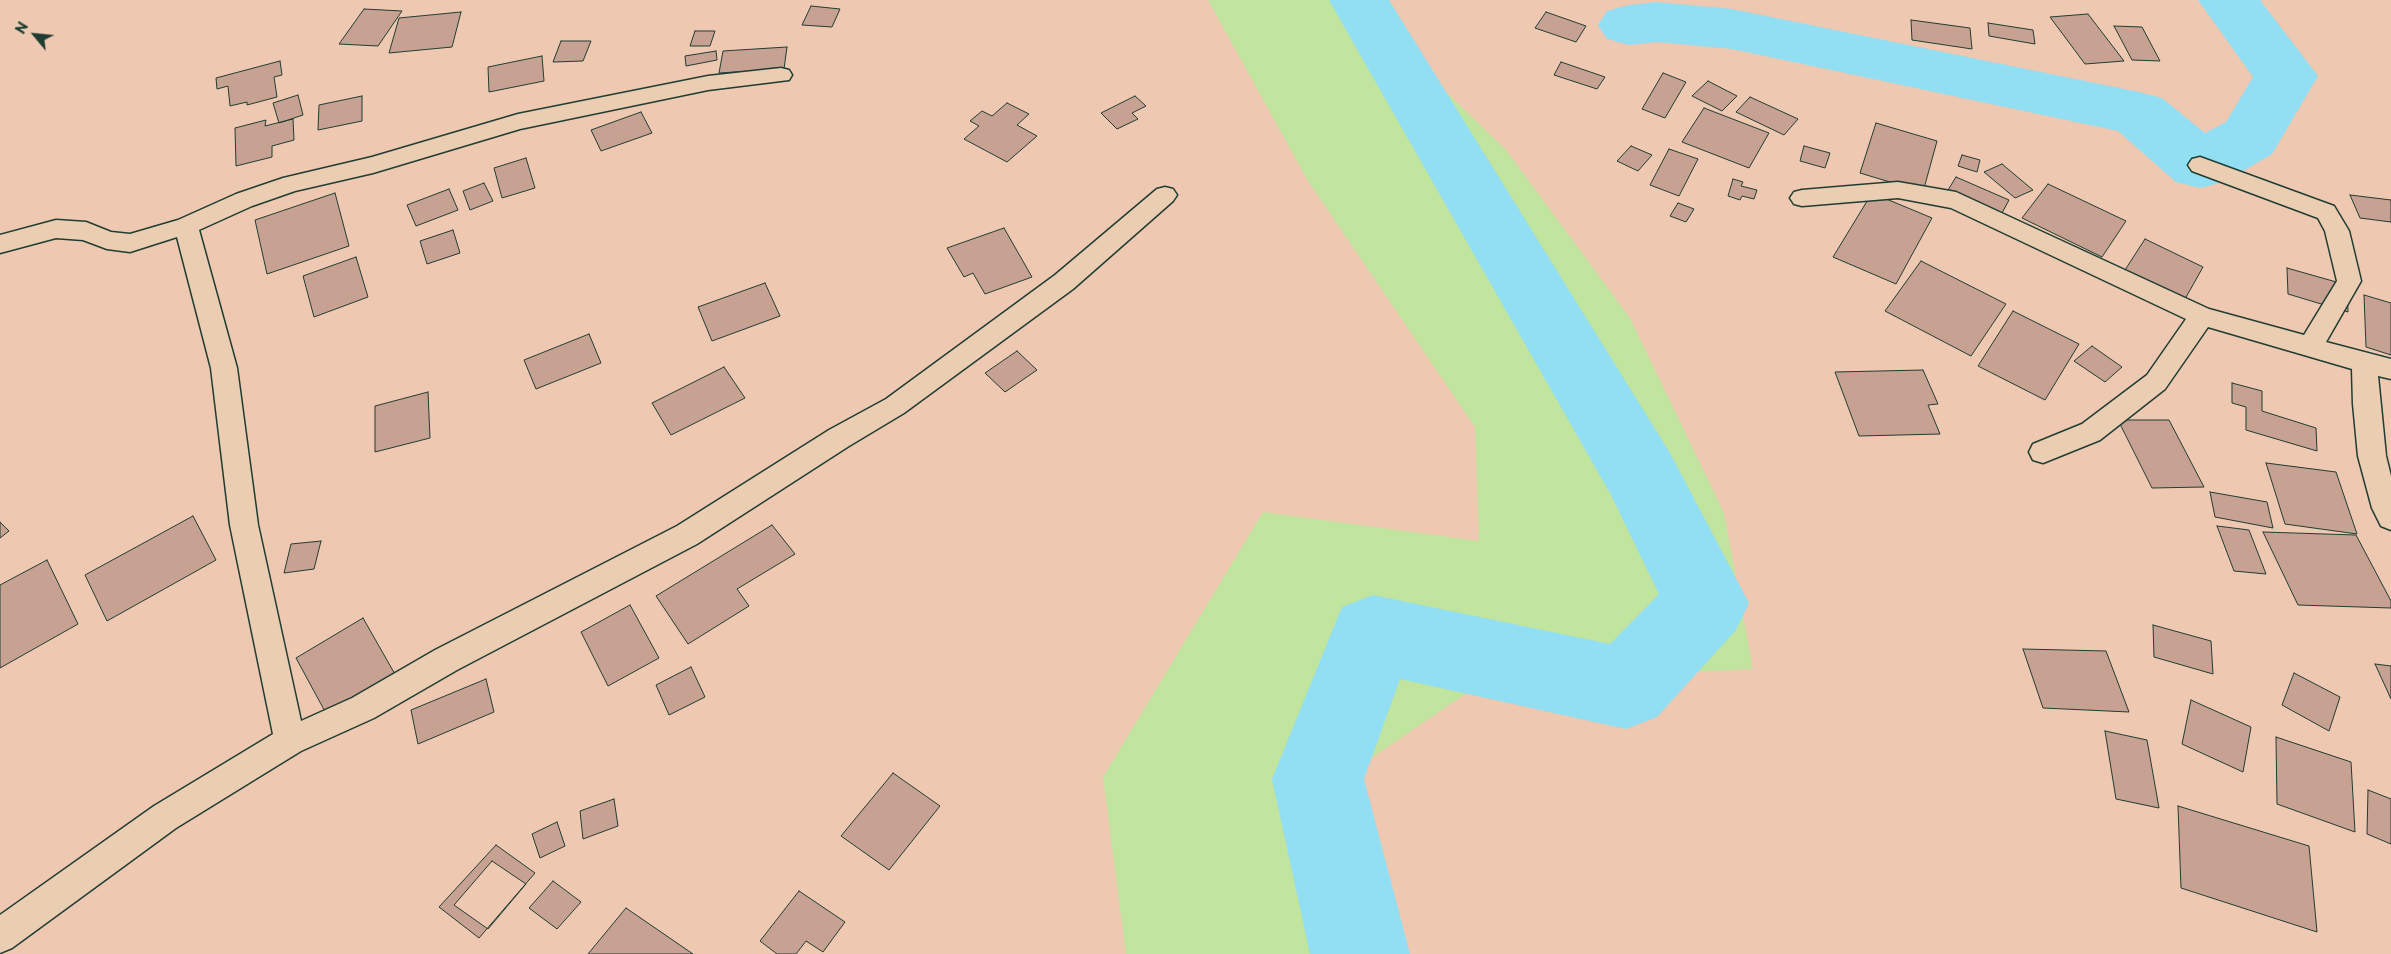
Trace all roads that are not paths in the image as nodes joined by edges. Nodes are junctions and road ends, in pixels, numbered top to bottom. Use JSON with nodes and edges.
{"nodes":[{"id":1,"x":781,"y":75,"type":"dead end"},
{"id":2,"x":2200,"y":165,"type":"dead end"},
{"id":3,"x":1165,"y":195,"type":"dead end"},
{"id":4,"x":1802,"y":198,"type":"dead end"},
{"id":5,"x":186,"y":226,"type":"junction"},
{"id":6,"x":0,"y":244,"type":"edge"},
{"id":7,"x":2202,"y":316,"type":"junction"},
{"id":8,"x":2311,"y":346,"type":"junction"},
{"id":9,"x":2365,"y":363,"type":"junction"},
{"id":10,"x":2391,"y":370,"type":"edge"},
{"id":11,"x":2043,"y":452,"type":"dead end"},
{"id":12,"x":2391,"y":518,"type":"edge"},
{"id":13,"x":290,"y":740,"type":"junction"},
{"id":14,"x":0,"y":936,"type":"edge"}],
"edges":[{"from":1,"to":5,"type":"street"},
{"from":2,"to":8,"type":"street"},
{"from":3,"to":13,"type":"street"},
{"from":4,"to":7,"type":"street"},
{"from":5,"to":6,"type":"street"},
{"from":5,"to":13,"type":"street"},
{"from":7,"to":8,"type":"street"},
{"from":7,"to":11,"type":"street"},
{"from":8,"to":9,"type":"street"},
{"from":9,"to":10,"type":"street"},
{"from":9,"to":12,"type":"street"},
{"from":13,"to":14,"type":"street"}]}
